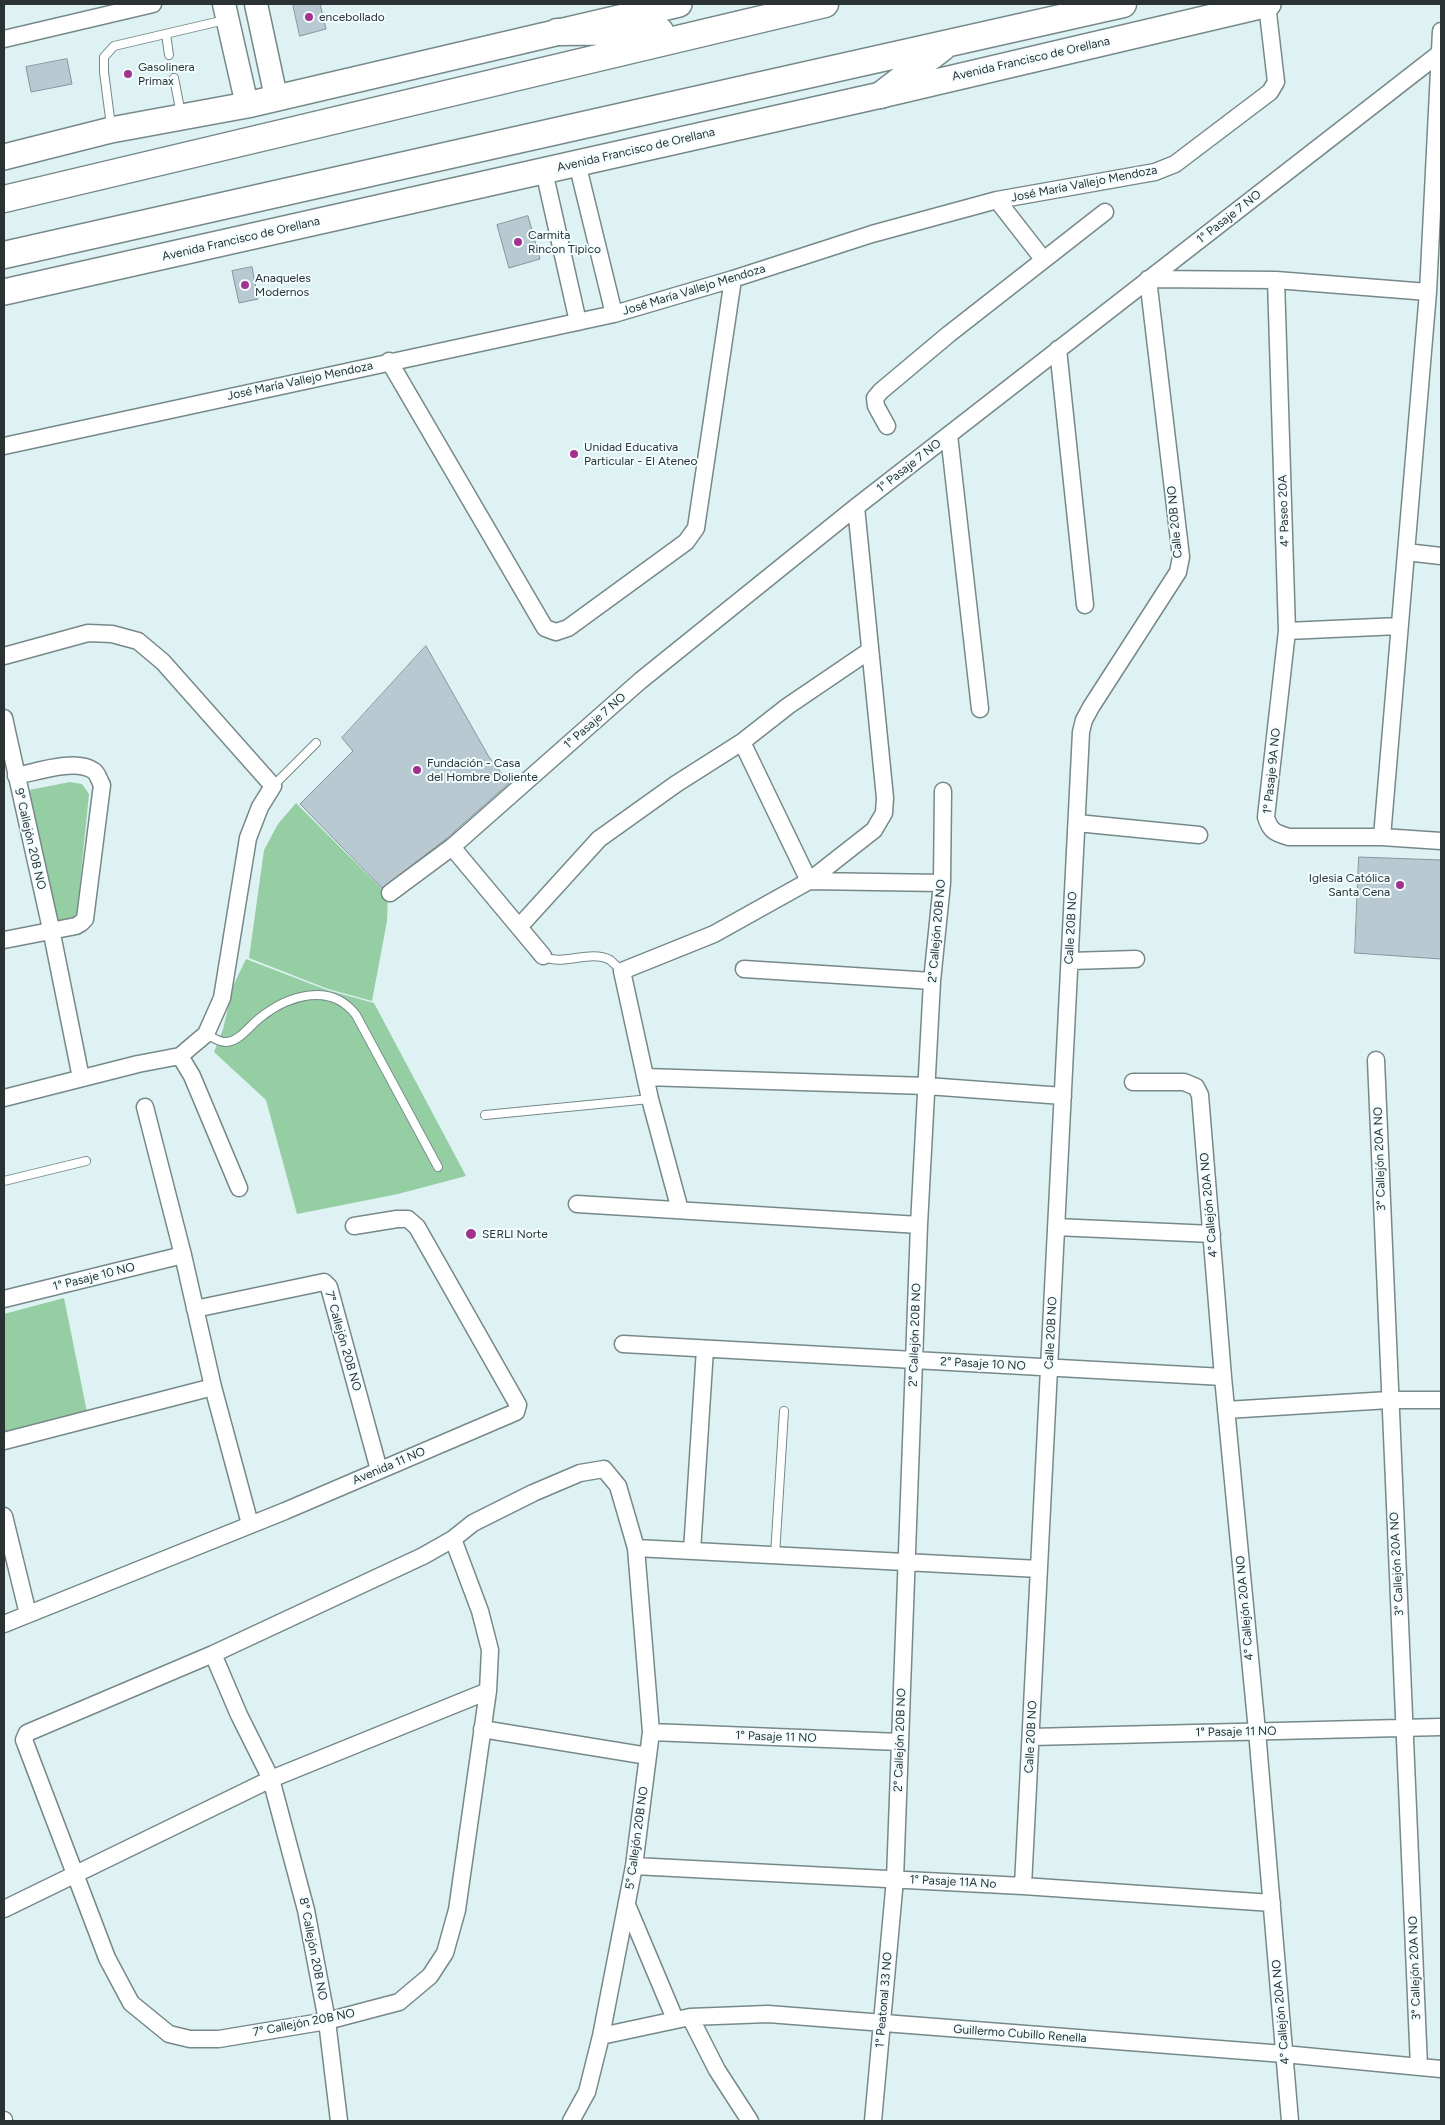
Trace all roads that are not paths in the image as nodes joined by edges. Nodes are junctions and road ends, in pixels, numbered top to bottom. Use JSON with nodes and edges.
{"nodes":[{"id":1,"x":153,"y":4,"type":"edge"},
{"id":2,"x":256,"y":4,"type":"edge"},
{"id":3,"x":679,"y":4,"type":"edge"},
{"id":4,"x":825,"y":4,"type":"edge"},
{"id":5,"x":1123,"y":4,"type":"edge"},
{"id":6,"x":1267,"y":4,"type":"edge"},
{"id":7,"x":226,"y":12,"type":"edge"},
{"id":8,"x":706,"y":31,"type":"junction"},
{"id":9,"x":1441,"y":31,"type":"edge"},
{"id":10,"x":557,"y":32,"type":"junction"},
{"id":11,"x":166,"y":34,"type":"junction"},
{"id":12,"x":4,"y":39,"type":"edge"},
{"id":13,"x":949,"y":43,"type":"junction"},
{"id":14,"x":169,"y":55,"type":"dead end"},
{"id":15,"x":1440,"y":60,"type":"edge"},
{"id":16,"x":174,"y":78,"type":"dead end"},
{"id":17,"x":881,"y":94,"type":"junction"},
{"id":18,"x":276,"y":97,"type":"junction"},
{"id":19,"x":247,"y":105,"type":"junction"},
{"id":20,"x":181,"y":116,"type":"junction"},
{"id":21,"x":112,"y":130,"type":"junction"},
{"id":22,"x":4,"y":157,"type":"edge"},
{"id":23,"x":577,"y":163,"type":"junction"},
{"id":24,"x":544,"y":171,"type":"junction"},
{"id":25,"x":4,"y":199,"type":"edge"},
{"id":26,"x":997,"y":200,"type":"junction"},
{"id":27,"x":1104,"y":212,"type":"dead end"},
{"id":28,"x":4,"y":255,"type":"edge"},
{"id":29,"x":1043,"y":259,"type":"junction"},
{"id":30,"x":1435,"y":260,"type":"edge"},
{"id":31,"x":733,"y":279,"type":"junction"},
{"id":32,"x":1148,"y":280,"type":"junction"},
{"id":33,"x":1276,"y":280,"type":"junction"},
{"id":34,"x":4,"y":292,"type":"edge"},
{"id":35,"x":1428,"y":292,"type":"junction"},
{"id":36,"x":614,"y":314,"type":"junction"},
{"id":37,"x":578,"y":322,"type":"junction"},
{"id":38,"x":1058,"y":349,"type":"junction"},
{"id":39,"x":389,"y":362,"type":"junction"},
{"id":40,"x":887,"y":426,"type":"dead end"},
{"id":41,"x":949,"y":435,"type":"junction"},
{"id":42,"x":4,"y":446,"type":"edge"},
{"id":43,"x":856,"y":507,"type":"junction"},
{"id":44,"x":1406,"y":552,"type":"junction"},
{"id":45,"x":1441,"y":556,"type":"edge"},
{"id":46,"x":1086,"y":605,"type":"dead end"},
{"id":47,"x":1400,"y":626,"type":"junction"},
{"id":48,"x":1287,"y":631,"type":"junction"},
{"id":49,"x":869,"y":651,"type":"junction"},
{"id":50,"x":4,"y":656,"type":"edge"},
{"id":51,"x":980,"y":710,"type":"dead end"},
{"id":52,"x":4,"y":718,"type":"edge"},
{"id":53,"x":742,"y":742,"type":"junction"},
{"id":54,"x":316,"y":743,"type":"dead end"},
{"id":55,"x":16,"y":776,"type":"junction"},
{"id":56,"x":273,"y":786,"type":"junction"},
{"id":57,"x":943,"y":791,"type":"dead end"},
{"id":58,"x":1077,"y":823,"type":"junction"},
{"id":59,"x":1199,"y":835,"type":"dead end"},
{"id":60,"x":1382,"y":837,"type":"junction"},
{"id":61,"x":1441,"y":841,"type":"edge"},
{"id":62,"x":452,"y":847,"type":"junction"},
{"id":63,"x":809,"y":881,"type":"junction"},
{"id":64,"x":942,"y":883,"type":"junction"},
{"id":65,"x":390,"y":892,"type":"dead end"},
{"id":66,"x":519,"y":927,"type":"junction"},
{"id":67,"x":51,"y":929,"type":"junction"},
{"id":68,"x":4,"y":940,"type":"edge"},
{"id":69,"x":544,"y":956,"type":"joint"},
{"id":70,"x":1136,"y":959,"type":"dead end"},
{"id":71,"x":1070,"y":961,"type":"junction"},
{"id":72,"x":744,"y":969,"type":"dead end"},
{"id":73,"x":622,"y":971,"type":"junction"},
{"id":74,"x":932,"y":980,"type":"junction"},
{"id":75,"x":206,"y":1034,"type":"junction"},
{"id":76,"x":180,"y":1056,"type":"junction"},
{"id":77,"x":1376,"y":1060,"type":"dead end"},
{"id":78,"x":81,"y":1078,"type":"junction"},
{"id":79,"x":646,"y":1078,"type":"junction"},
{"id":80,"x":1133,"y":1082,"type":"dead end"},
{"id":81,"x":927,"y":1086,"type":"junction"},
{"id":82,"x":1063,"y":1096,"type":"junction"},
{"id":83,"x":4,"y":1098,"type":"edge"},
{"id":84,"x":650,"y":1099,"type":"junction"},
{"id":85,"x":145,"y":1107,"type":"dead end"},
{"id":86,"x":485,"y":1115,"type":"dead end"},
{"id":87,"x":86,"y":1161,"type":"dead end"},
{"id":88,"x":438,"y":1167,"type":"dead end"},
{"id":89,"x":4,"y":1181,"type":"edge"},
{"id":90,"x":239,"y":1188,"type":"dead end"},
{"id":91,"x":577,"y":1204,"type":"dead end"},
{"id":92,"x":680,"y":1210,"type":"junction"},
{"id":93,"x":354,"y":1226,"type":"dead end"},
{"id":94,"x":919,"y":1226,"type":"junction"},
{"id":95,"x":1056,"y":1227,"type":"junction"},
{"id":96,"x":1212,"y":1234,"type":"junction"},
{"id":97,"x":184,"y":1255,"type":"junction"},
{"id":98,"x":4,"y":1299,"type":"edge"},
{"id":99,"x":195,"y":1309,"type":"junction"},
{"id":100,"x":623,"y":1344,"type":"dead end"},
{"id":101,"x":705,"y":1349,"type":"junction"},
{"id":102,"x":914,"y":1360,"type":"junction"},
{"id":103,"x":1049,"y":1368,"type":"junction"},
{"id":104,"x":1223,"y":1377,"type":"junction"},
{"id":105,"x":213,"y":1388,"type":"junction"},
{"id":106,"x":1389,"y":1400,"type":"junction"},
{"id":107,"x":1441,"y":1400,"type":"edge"},
{"id":108,"x":1226,"y":1410,"type":"junction"},
{"id":109,"x":784,"y":1411,"type":"dead end"},
{"id":110,"x":4,"y":1441,"type":"edge"},
{"id":111,"x":379,"y":1470,"type":"junction"},
{"id":112,"x":4,"y":1516,"type":"edge"},
{"id":113,"x":250,"y":1524,"type":"junction"},
{"id":114,"x":453,"y":1539,"type":"junction"},
{"id":115,"x":636,"y":1548,"type":"junction"},
{"id":116,"x":692,"y":1550,"type":"junction"},
{"id":117,"x":775,"y":1555,"type":"junction"},
{"id":118,"x":907,"y":1562,"type":"junction"},
{"id":119,"x":1039,"y":1569,"type":"junction"},
{"id":120,"x":28,"y":1614,"type":"junction"},
{"id":121,"x":4,"y":1624,"type":"edge"},
{"id":122,"x":213,"y":1654,"type":"junction"},
{"id":123,"x":488,"y":1691,"type":"junction"},
{"id":124,"x":1441,"y":1727,"type":"edge"},
{"id":125,"x":1406,"y":1728,"type":"junction"},
{"id":126,"x":482,"y":1729,"type":"junction"},
{"id":127,"x":1257,"y":1731,"type":"junction"},
{"id":128,"x":651,"y":1732,"type":"junction"},
{"id":129,"x":1031,"y":1737,"type":"junction"},
{"id":130,"x":900,"y":1742,"type":"junction"},
{"id":131,"x":648,"y":1756,"type":"junction"},
{"id":132,"x":272,"y":1779,"type":"junction"},
{"id":133,"x":634,"y":1866,"type":"junction"},
{"id":134,"x":75,"y":1874,"type":"junction"},
{"id":135,"x":895,"y":1879,"type":"junction"},
{"id":136,"x":1023,"y":1886,"type":"junction"},
{"id":137,"x":1272,"y":1903,"type":"junction"},
{"id":138,"x":627,"y":1905,"type":"junction"},
{"id":139,"x":4,"y":1909,"type":"edge"},
{"id":140,"x":683,"y":2018,"type":"junction"},
{"id":141,"x":327,"y":2021,"type":"junction"},
{"id":142,"x":882,"y":2023,"type":"junction"},
{"id":143,"x":601,"y":2036,"type":"junction"},
{"id":144,"x":1284,"y":2054,"type":"junction"},
{"id":145,"x":1419,"y":2067,"type":"junction"},
{"id":146,"x":1441,"y":2069,"type":"edge"},
{"id":147,"x":339,"y":2121,"type":"edge"},
{"id":148,"x":571,"y":2121,"type":"edge"},
{"id":149,"x":750,"y":2121,"type":"edge"},
{"id":150,"x":873,"y":2121,"type":"edge"},
{"id":151,"x":1290,"y":2121,"type":"edge"}],
"edges":[{"from":1,"to":12,"type":"street"},
{"from":2,"to":18,"type":"main road"},
{"from":3,"to":10,"type":"main road"},
{"from":4,"to":8,"type":"highway"},
{"from":5,"to":13,"type":"highway"},
{"from":6,"to":17,"type":"main road","name":"Avenida Francisco de Orellana"},
{"from":6,"to":26,"type":"street","name":"José María Vallejo Mendoza"},
{"from":7,"to":11,"type":"lane"},
{"from":7,"to":19,"type":"main road"},
{"from":8,"to":10,"type":"highway"},
{"from":8,"to":25,"type":"highway"},
{"from":9,"to":15,"type":"street"},
{"from":10,"to":18,"type":"main road"},
{"from":11,"to":14,"type":"lane"},
{"from":11,"to":21,"type":"lane"},
{"from":13,"to":17,"type":"highway"},
{"from":13,"to":28,"type":"highway"},
{"from":15,"to":30,"type":"street"},
{"from":15,"to":32,"type":"street","name":"1° Pasaje 7 NO"},
{"from":16,"to":20,"type":"lane"},
{"from":17,"to":23,"type":"main road","name":"Avenida Francisco de Orellana"},
{"from":18,"to":19,"type":"main road"},
{"from":19,"to":20,"type":"main road"},
{"from":20,"to":21,"type":"main road"},
{"from":21,"to":22,"type":"main road"},
{"from":23,"to":24,"type":"main road","name":"Avenida Francisco de Orellana"},
{"from":23,"to":36,"type":"street"},
{"from":24,"to":34,"type":"main road","name":"Avenida Francisco de Orellana"},
{"from":24,"to":37,"type":"street"},
{"from":26,"to":29,"type":"street"},
{"from":26,"to":31,"type":"street","name":"José María Vallejo Mendoza"},
{"from":27,"to":29,"type":"street"},
{"from":29,"to":40,"type":"street"},
{"from":30,"to":35,"type":"street"},
{"from":31,"to":36,"type":"street","name":"José María Vallejo Mendoza"},
{"from":31,"to":39,"type":"street"},
{"from":32,"to":33,"type":"street"},
{"from":32,"to":38,"type":"street","name":"1° Pasaje 7 NO"},
{"from":32,"to":58,"type":"street","name":"Calle 20B NO"},
{"from":33,"to":35,"type":"street"},
{"from":33,"to":48,"type":"street","name":"4° Paseo 20A"},
{"from":35,"to":44,"type":"street"},
{"from":36,"to":37,"type":"street","name":"José María Vallejo Mendoza"},
{"from":37,"to":39,"type":"street","name":"José María Vallejo Mendoza"},
{"from":38,"to":41,"type":"street","name":"1° Pasaje 7 NO"},
{"from":38,"to":46,"type":"street"},
{"from":39,"to":42,"type":"street","name":"José María Vallejo Mendoza"},
{"from":41,"to":43,"type":"street","name":"1° Pasaje 7 NO"},
{"from":41,"to":51,"type":"street"},
{"from":43,"to":49,"type":"street"},
{"from":43,"to":62,"type":"street","name":"1° Pasaje 7 NO"},
{"from":44,"to":45,"type":"street"},
{"from":44,"to":47,"type":"street"},
{"from":47,"to":48,"type":"street"},
{"from":47,"to":60,"type":"street"},
{"from":48,"to":60,"type":"street","name":"1º Pasaje 9A NO"},
{"from":49,"to":53,"type":"street"},
{"from":49,"to":63,"type":"street"},
{"from":50,"to":56,"type":"street"},
{"from":52,"to":55,"type":"street","name":"9° Callejón 20B NO"},
{"from":53,"to":63,"type":"street"},
{"from":53,"to":66,"type":"street"},
{"from":54,"to":56,"type":"lane"},
{"from":55,"to":67,"type":"street","name":"9° Callejón 20B NO"},
{"from":55,"to":67,"type":"street"},
{"from":56,"to":75,"type":"street"},
{"from":57,"to":64,"type":"street","name":"2° Callejón 20B NO"},
{"from":58,"to":59,"type":"street"},
{"from":58,"to":71,"type":"street","name":"Calle 20B NO"},
{"from":60,"to":61,"type":"street","name":"1º Pasaje 9A NO"},
{"from":62,"to":65,"type":"street","name":"1° Pasaje 7 NO"},
{"from":62,"to":66,"type":"street"},
{"from":63,"to":64,"type":"street"},
{"from":63,"to":73,"type":"street"},
{"from":64,"to":74,"type":"street","name":"2° Callejón 20B NO"},
{"from":66,"to":69,"type":"street"},
{"from":67,"to":68,"type":"street"},
{"from":67,"to":78,"type":"street","name":"9° Callejón 20B NO"},
{"from":69,"to":73,"type":"lane"},
{"from":70,"to":71,"type":"street"},
{"from":71,"to":82,"type":"street","name":"Calle 20B NO"},
{"from":72,"to":74,"type":"street"},
{"from":73,"to":79,"type":"street"},
{"from":74,"to":81,"type":"street","name":"2° Callejón 20B NO"},
{"from":75,"to":76,"type":"street"},
{"from":75,"to":88,"type":"lane"},
{"from":76,"to":78,"type":"street"},
{"from":76,"to":90,"type":"street"},
{"from":77,"to":106,"type":"street","name":"3° Callejón 20A NO"},
{"from":78,"to":83,"type":"street"},
{"from":79,"to":81,"type":"street"},
{"from":79,"to":84,"type":"street"},
{"from":80,"to":96,"type":"street","name":"4° Callejón 20A NO"},
{"from":81,"to":82,"type":"street"},
{"from":81,"to":94,"type":"street","name":"2° Callejón 20B NO"},
{"from":82,"to":95,"type":"street","name":"Calle 20B NO"},
{"from":84,"to":86,"type":"lane"},
{"from":84,"to":92,"type":"street"},
{"from":85,"to":97,"type":"street"},
{"from":87,"to":89,"type":"lane"},
{"from":91,"to":92,"type":"street"},
{"from":92,"to":94,"type":"street"},
{"from":93,"to":111,"type":"street","name":"Avenida 11 NO"},
{"from":94,"to":102,"type":"street","name":"2° Callejón 20B NO"},
{"from":95,"to":96,"type":"street"},
{"from":95,"to":103,"type":"street","name":"Calle 20B NO"},
{"from":96,"to":104,"type":"street","name":"4° Callejón 20A NO"},
{"from":97,"to":98,"type":"street","name":"1° Pasaje 10 NO"},
{"from":97,"to":99,"type":"street"},
{"from":99,"to":105,"type":"street"},
{"from":99,"to":111,"type":"street","name":"7° Callejón 20B NO"},
{"from":100,"to":101,"type":"street","name":"2° Pasaje 10 NO"},
{"from":101,"to":102,"type":"street","name":"2° Pasaje 10 NO"},
{"from":101,"to":116,"type":"street"},
{"from":102,"to":103,"type":"street","name":"2° Pasaje 10 NO"},
{"from":102,"to":118,"type":"street","name":"2° Callejón 20B NO"},
{"from":103,"to":104,"type":"street","name":"2° Pasaje 10 NO"},
{"from":103,"to":119,"type":"street","name":"Calle 20B NO"},
{"from":104,"to":108,"type":"street","name":"4° Callejón 20A NO"},
{"from":105,"to":110,"type":"street"},
{"from":105,"to":113,"type":"street"},
{"from":106,"to":107,"type":"street"},
{"from":106,"to":108,"type":"street"},
{"from":106,"to":125,"type":"street","name":"3° Callejón 20A NO"},
{"from":108,"to":127,"type":"street","name":"4° Callejón 20A NO"},
{"from":109,"to":117,"type":"lane"},
{"from":111,"to":113,"type":"street","name":"Avenida 11 NO"},
{"from":112,"to":120,"type":"street"},
{"from":113,"to":120,"type":"street","name":"Avenida 11 NO"},
{"from":114,"to":115,"type":"street","name":"5° Callejón 20B NO"},
{"from":114,"to":122,"type":"street","name":"7° Callejón 20B NO"},
{"from":114,"to":123,"type":"street","name":"7° Callejón 20B NO"},
{"from":115,"to":116,"type":"street"},
{"from":115,"to":128,"type":"street","name":"5° Callejón 20B NO"},
{"from":116,"to":117,"type":"street"},
{"from":117,"to":118,"type":"street"},
{"from":118,"to":119,"type":"street"},
{"from":118,"to":130,"type":"street","name":"2° Callejón 20B NO"},
{"from":119,"to":129,"type":"street","name":"Calle 20B NO"},
{"from":120,"to":121,"type":"street","name":"Avenida 11 NO"},
{"from":122,"to":132,"type":"street","name":"8° Callejón 20B NO"},
{"from":122,"to":134,"type":"street","name":"7° Callejón 20B NO"},
{"from":123,"to":126,"type":"street","name":"7° Callejón 20B NO"},
{"from":123,"to":132,"type":"street"},
{"from":124,"to":125,"type":"street","name":"1° Pasaje 11 NO"},
{"from":125,"to":127,"type":"street","name":"1° Pasaje 11 NO"},
{"from":125,"to":145,"type":"street","name":"3° Callejón 20A NO"},
{"from":126,"to":131,"type":"street"},
{"from":126,"to":141,"type":"street","name":"7° Callejón 20B NO"},
{"from":127,"to":129,"type":"street","name":"1° Pasaje 11 NO"},
{"from":127,"to":137,"type":"street","name":"4° Callejón 20A NO"},
{"from":128,"to":130,"type":"street","name":"1° Pasaje 11 NO"},
{"from":128,"to":131,"type":"street","name":"5° Callejón 20B NO"},
{"from":129,"to":136,"type":"street","name":"Calle 20B NO"},
{"from":130,"to":135,"type":"street","name":"2° Callejón 20B NO"},
{"from":131,"to":133,"type":"street","name":"5° Callejón 20B NO"},
{"from":132,"to":134,"type":"street"},
{"from":132,"to":141,"type":"street","name":"8° Callejón 20B NO"},
{"from":133,"to":135,"type":"street","name":"1° Pasaje 11A No"},
{"from":133,"to":138,"type":"street","name":"5° Callejón 20B NO"},
{"from":134,"to":139,"type":"street"},
{"from":134,"to":141,"type":"street","name":"7° Callejón 20B NO"},
{"from":135,"to":136,"type":"street","name":"1° Pasaje 11A No"},
{"from":135,"to":142,"type":"street","name":"1° Peatonal 33 NO"},
{"from":136,"to":137,"type":"street","name":"1° Pasaje 11A No"},
{"from":137,"to":144,"type":"street","name":"4° Callejón 20A NO"},
{"from":138,"to":140,"type":"street"},
{"from":138,"to":143,"type":"street","name":"5° Callejón 20B NO"},
{"from":140,"to":142,"type":"street","name":"Guillermo Cubillo Renella"},
{"from":140,"to":143,"type":"street","name":"Guillermo Cubillo Renella"},
{"from":140,"to":149,"type":"street"},
{"from":141,"to":147,"type":"street","name":"8° Callejón 20B NO"},
{"from":142,"to":144,"type":"street","name":"Guillermo Cubillo Renella"},
{"from":142,"to":150,"type":"street","name":"1° Peatonal 33 NO"},
{"from":143,"to":148,"type":"street","name":"5° Callejón 20B NO"},
{"from":144,"to":145,"type":"street","name":"Guillermo Cubillo Renella"},
{"from":144,"to":151,"type":"street","name":"4° Callejón 20A NO"},
{"from":145,"to":146,"type":"street","name":"Guillermo Cubillo Renella"}]}
